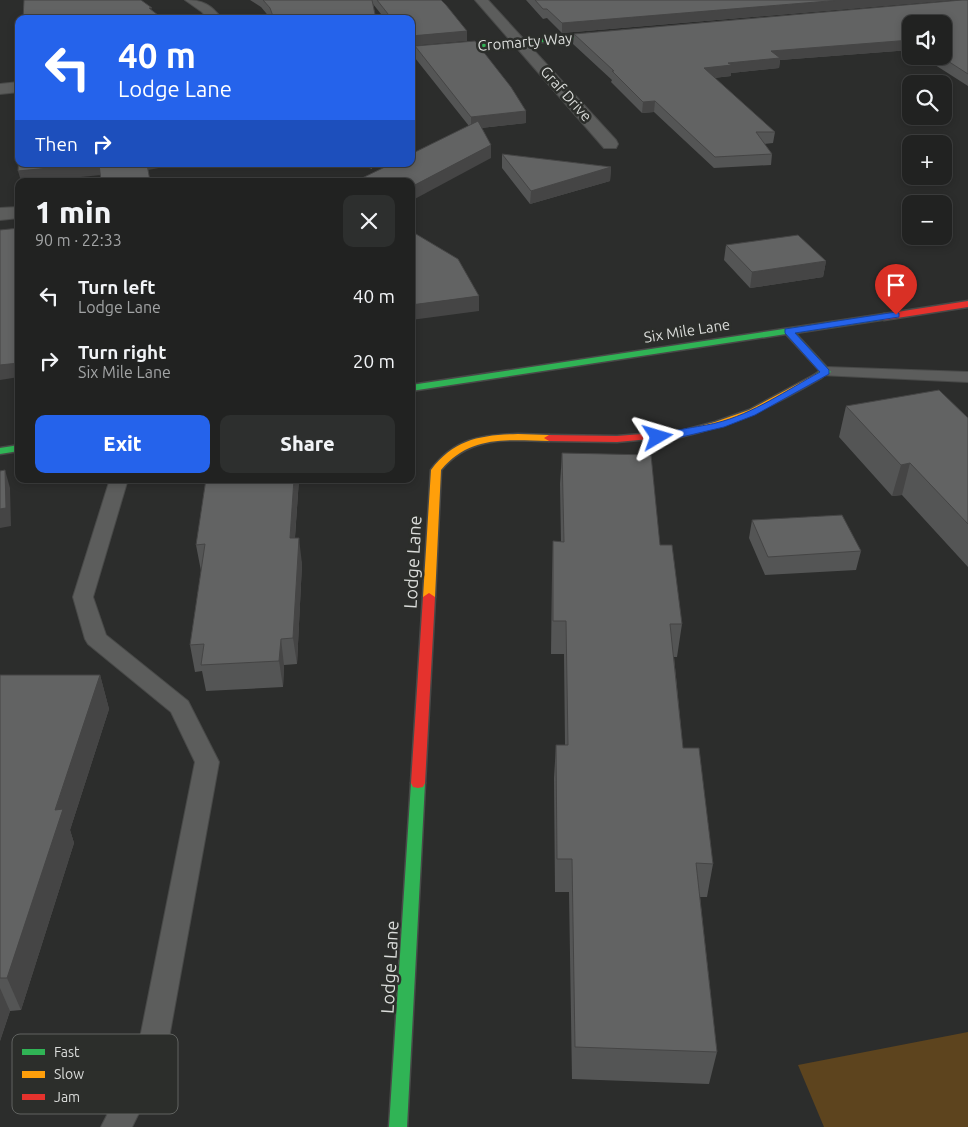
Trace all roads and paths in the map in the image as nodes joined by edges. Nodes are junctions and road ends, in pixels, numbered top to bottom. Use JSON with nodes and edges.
{"nodes":[{"id":1,"x":191,"y":0,"type":"edge"},
{"id":2,"x":481,"y":0,"type":"edge"},
{"id":3,"x":211,"y":15,"type":"edge"},
{"id":4,"x":620,"y":33,"type":"edge"},
{"id":5,"x":520,"y":42,"type":"junction"},
{"id":6,"x":415,"y":52,"type":"edge"},
{"id":7,"x":15,"y":87,"type":"edge"},
{"id":8,"x":0,"y":88,"type":"edge"},
{"id":9,"x":610,"y":144,"type":"dead end"},
{"id":10,"x":15,"y":212,"type":"edge"},
{"id":11,"x":0,"y":214,"type":"edge"},
{"id":12,"x":968,"y":304,"type":"edge"},
{"id":13,"x":788,"y":331,"type":"junction"},
{"id":14,"x":826,"y":372,"type":"junction"},
{"id":15,"x":968,"y":377,"type":"edge"},
{"id":16,"x":415,"y":387,"type":"edge"},
{"id":17,"x":15,"y":448,"type":"edge"},
{"id":18,"x":0,"y":450,"type":"edge"},
{"id":19,"x":118,"y":483,"type":"edge"},
{"id":20,"x":155,"y":1034,"type":"edge"},
{"id":21,"x":123,"y":1114,"type":"edge"},
{"id":22,"x":116,"y":1127,"type":"edge"},
{"id":23,"x":398,"y":1127,"type":"edge"}],
"edges":[{"from":1,"to":3,"type":"street"},
{"from":2,"to":5,"type":"street","name":"Graf Drive"},
{"from":4,"to":5,"type":"street","name":"Cromarty Way"},
{"from":5,"to":6,"type":"street","name":"Cromarty Way"},
{"from":5,"to":9,"type":"street","name":"Graf Drive"},
{"from":7,"to":8,"type":"street"},
{"from":10,"to":11,"type":"street"},
{"from":12,"to":13,"type":"street","name":"Six Mile Lane"},
{"from":13,"to":14,"type":"street"},
{"from":13,"to":16,"type":"street","name":"Six Mile Lane"},
{"from":14,"to":15,"type":"lane"},
{"from":14,"to":23,"type":"street","name":"Lodge Lane"},
{"from":17,"to":18,"type":"street"},
{"from":19,"to":20,"type":"lane"},
{"from":21,"to":22,"type":"lane"}]}
